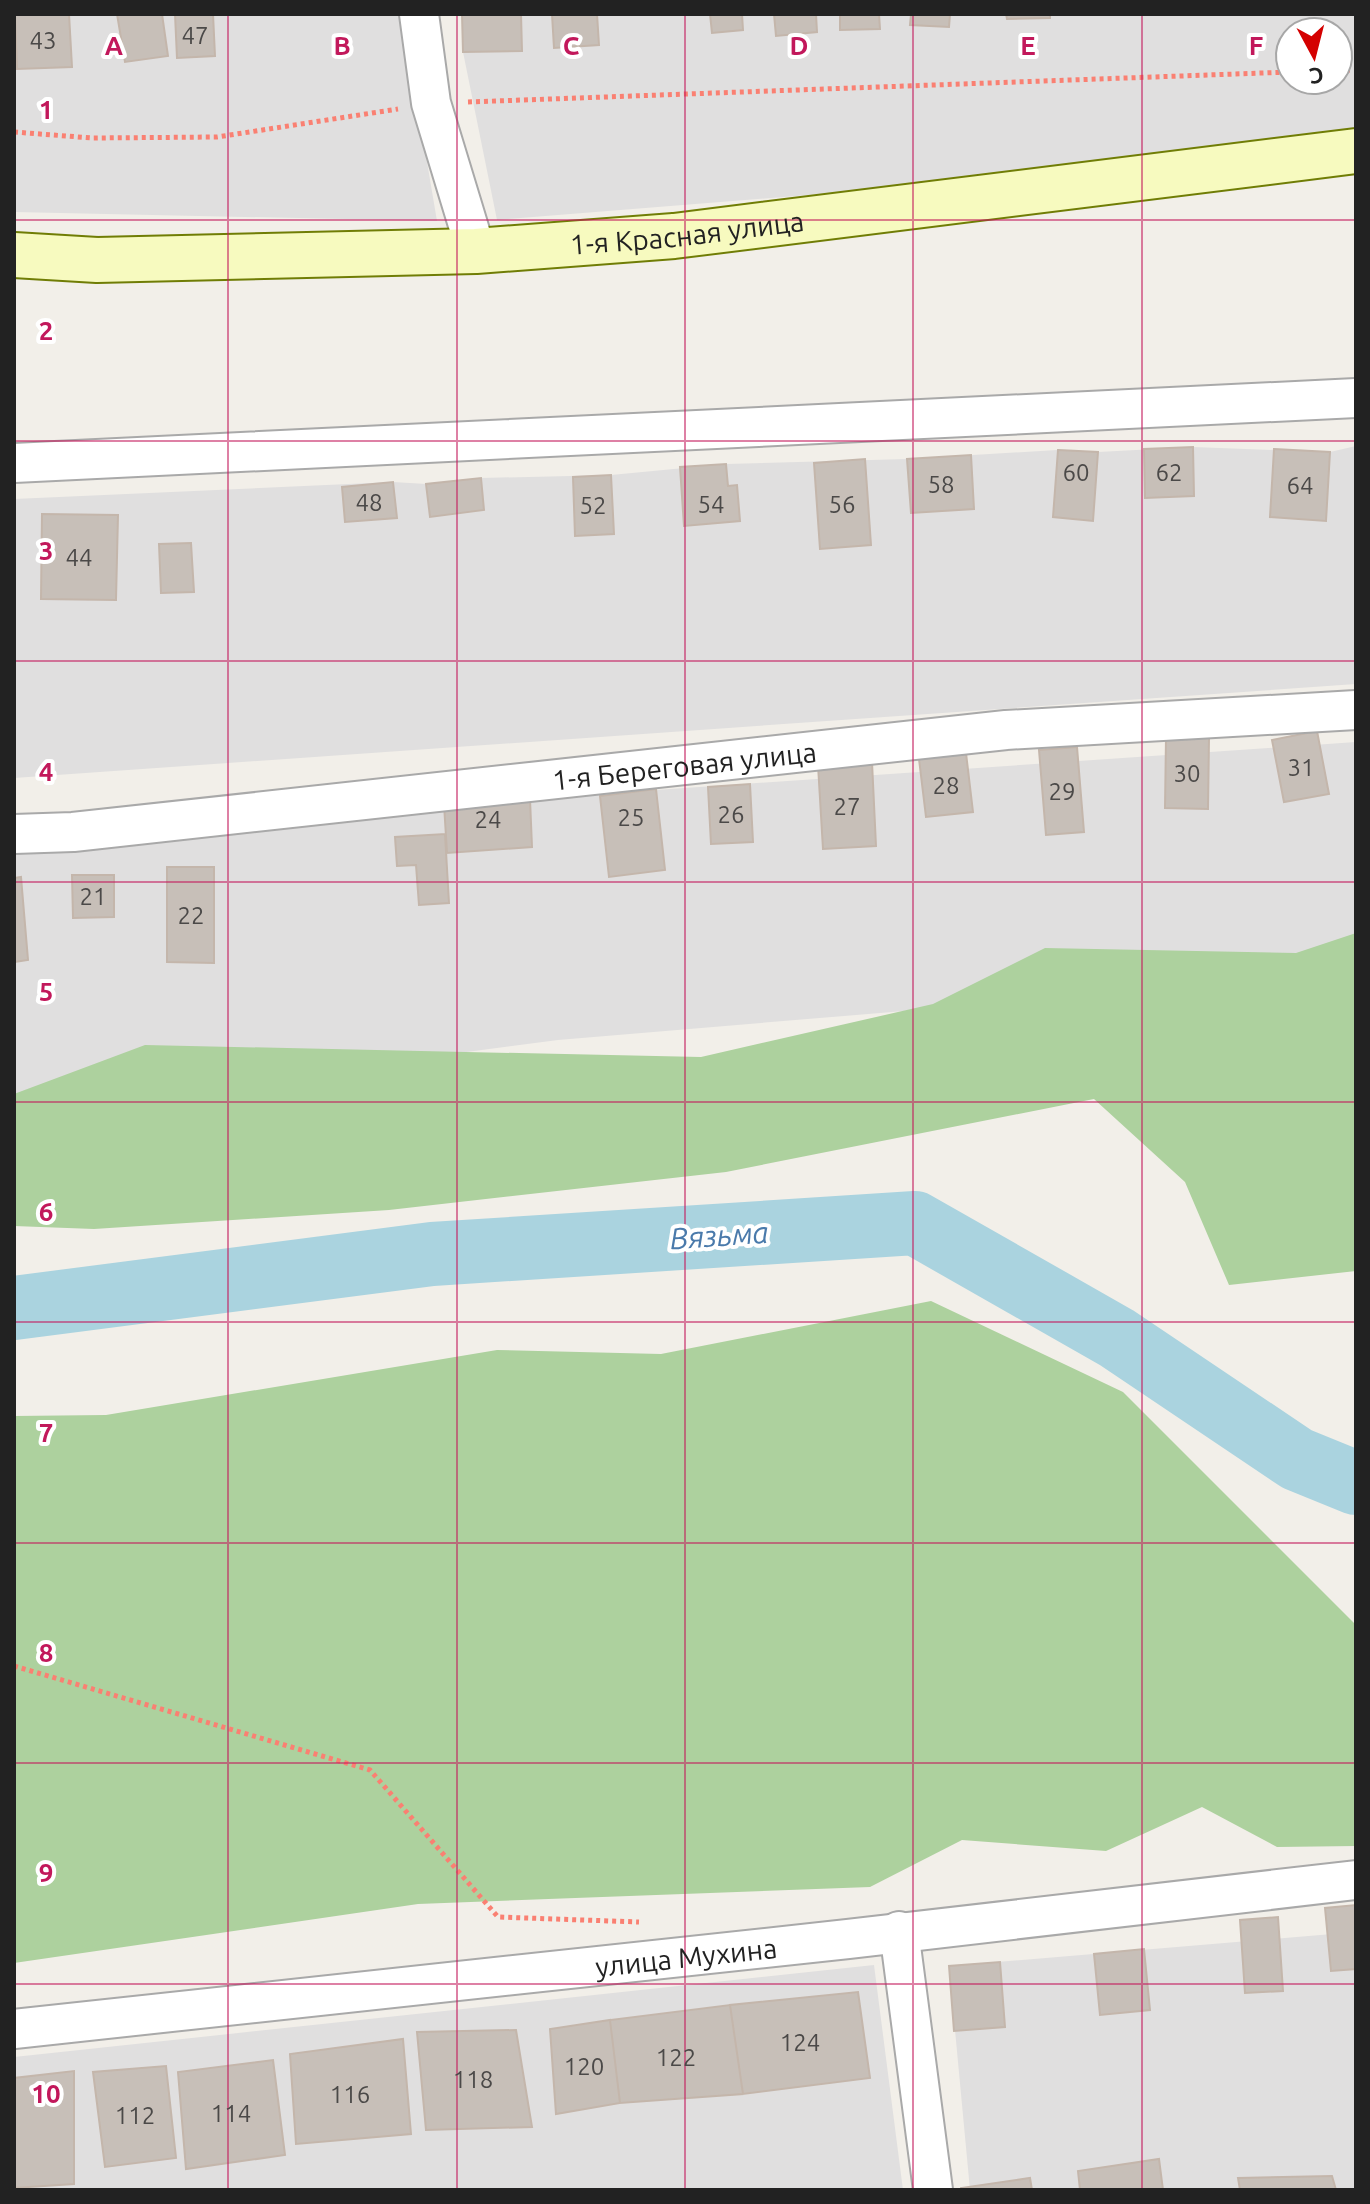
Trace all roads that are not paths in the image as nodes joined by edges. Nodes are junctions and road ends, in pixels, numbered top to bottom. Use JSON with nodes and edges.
{"nodes":[{"id":1,"x":419,"y":14,"type":"edge"},
{"id":2,"x":1356,"y":151,"type":"edge"},
{"id":3,"x":476,"y":251,"type":"junction"},
{"id":4,"x":14,"y":255,"type":"edge"},
{"id":5,"x":1356,"y":398,"type":"edge"},
{"id":6,"x":14,"y":463,"type":"edge"},
{"id":7,"x":1356,"y":710,"type":"edge"},
{"id":8,"x":14,"y":834,"type":"edge"},
{"id":9,"x":1356,"y":1880,"type":"edge"},
{"id":10,"x":899,"y":1931,"type":"junction"},
{"id":11,"x":14,"y":2029,"type":"edge"},
{"id":12,"x":933,"y":2190,"type":"edge"}],
"edges":[{"from":1,"to":3,"type":"street"},
{"from":2,"to":3,"type":"main road","name":"1-я Красная улица"},
{"from":3,"to":4,"type":"main road","name":"1-я Красная улица"},
{"from":5,"to":6,"type":"street"},
{"from":7,"to":8,"type":"street","name":"1-я Береговая улица"},
{"from":9,"to":10,"type":"street","name":"улица Мухина"},
{"from":10,"to":11,"type":"street","name":"улица Мухина"},
{"from":10,"to":12,"type":"street"}]}
